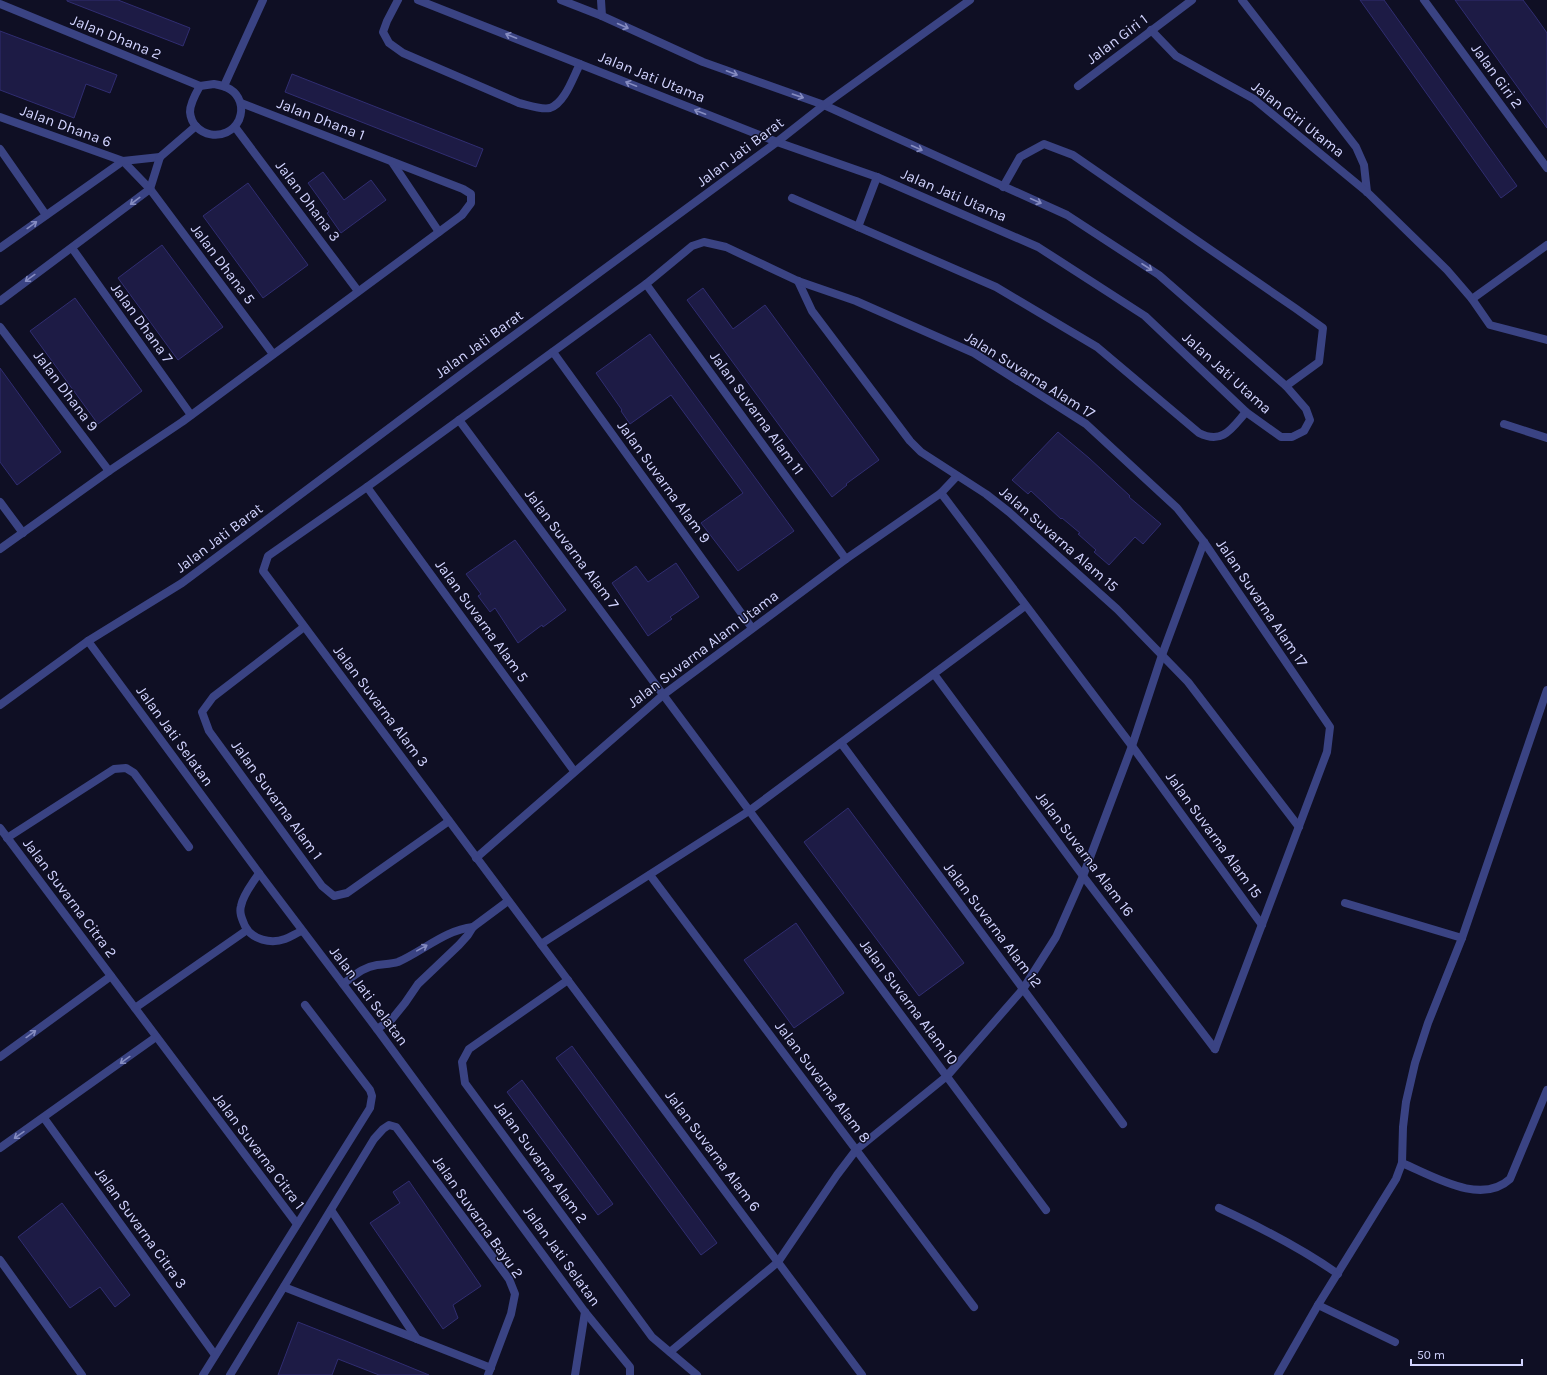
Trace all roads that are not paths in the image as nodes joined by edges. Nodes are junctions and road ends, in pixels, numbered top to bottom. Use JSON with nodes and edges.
{"nodes":[{"id":1,"x":263,"y":0,"type":"edge"},
{"id":2,"x":398,"y":0,"type":"edge"},
{"id":3,"x":418,"y":0,"type":"edge"},
{"id":4,"x":561,"y":0,"type":"edge"},
{"id":5,"x":600,"y":0,"type":"edge"},
{"id":6,"x":970,"y":0,"type":"edge"},
{"id":7,"x":1242,"y":0,"type":"edge"},
{"id":8,"x":1424,"y":0,"type":"edge"},
{"id":9,"x":1190,"y":1,"type":"edge"},
{"id":10,"x":0,"y":4,"type":"edge"},
{"id":11,"x":602,"y":16,"type":"junction"},
{"id":12,"x":1151,"y":30,"type":"junction"},
{"id":13,"x":580,"y":64,"type":"junction"},
{"id":14,"x":200,"y":86,"type":"junction"},
{"id":15,"x":224,"y":86,"type":"junction"},
{"id":16,"x":1078,"y":86,"type":"dead end"},
{"id":17,"x":241,"y":103,"type":"junction"},
{"id":18,"x":824,"y":105,"type":"junction"},
{"id":19,"x":0,"y":117,"type":"edge"},
{"id":20,"x":196,"y":126,"type":"junction"},
{"id":21,"x":235,"y":127,"type":"junction"},
{"id":22,"x":777,"y":142,"type":"junction"},
{"id":23,"x":0,"y":149,"type":"edge"},
{"id":24,"x":160,"y":158,"type":"junction"},
{"id":25,"x":123,"y":161,"type":"junction"},
{"id":26,"x":392,"y":162,"type":"junction"},
{"id":27,"x":1547,"y":168,"type":"edge"},
{"id":28,"x":877,"y":177,"type":"junction"},
{"id":29,"x":1003,"y":186,"type":"junction"},
{"id":30,"x":150,"y":189,"type":"junction"},
{"id":31,"x":1367,"y":192,"type":"junction"},
{"id":32,"x":792,"y":198,"type":"dead end"},
{"id":33,"x":46,"y":215,"type":"junction"},
{"id":34,"x":858,"y":227,"type":"junction"},
{"id":35,"x":439,"y":232,"type":"junction"},
{"id":36,"x":1547,"y":245,"type":"edge"},
{"id":37,"x":0,"y":248,"type":"edge"},
{"id":38,"x":72,"y":248,"type":"junction"},
{"id":39,"x":798,"y":281,"type":"junction"},
{"id":40,"x":646,"y":284,"type":"junction"},
{"id":41,"x":358,"y":291,"type":"junction"},
{"id":42,"x":1472,"y":299,"type":"junction"},
{"id":43,"x":0,"y":300,"type":"edge"},
{"id":44,"x":0,"y":327,"type":"edge"},
{"id":45,"x":1547,"y":340,"type":"edge"},
{"id":46,"x":553,"y":352,"type":"junction"},
{"id":47,"x":273,"y":354,"type":"junction"},
{"id":48,"x":1286,"y":386,"type":"junction"},
{"id":49,"x":1246,"y":412,"type":"junction"},
{"id":50,"x":190,"y":414,"type":"junction"},
{"id":51,"x":459,"y":420,"type":"junction"},
{"id":52,"x":1504,"y":424,"type":"dead end"},
{"id":53,"x":1547,"y":438,"type":"edge"},
{"id":54,"x":109,"y":471,"type":"junction"},
{"id":55,"x":957,"y":476,"type":"junction"},
{"id":56,"x":367,"y":487,"type":"junction"},
{"id":57,"x":941,"y":493,"type":"junction"},
{"id":58,"x":0,"y":502,"type":"edge"},
{"id":59,"x":23,"y":533,"type":"junction"},
{"id":60,"x":1204,"y":542,"type":"junction"},
{"id":61,"x":0,"y":549,"type":"edge"},
{"id":62,"x":846,"y":559,"type":"junction"},
{"id":63,"x":263,"y":571,"type":"joint"},
{"id":64,"x":1025,"y":606,"type":"junction"},
{"id":65,"x":304,"y":626,"type":"junction"},
{"id":66,"x":752,"y":628,"type":"junction"},
{"id":67,"x":88,"y":640,"type":"junction"},
{"id":68,"x":1162,"y":655,"type":"junction"},
{"id":69,"x":934,"y":674,"type":"junction"},
{"id":70,"x":1547,"y":690,"type":"edge"},
{"id":71,"x":663,"y":695,"type":"junction"},
{"id":72,"x":0,"y":705,"type":"edge"},
{"id":73,"x":841,"y":743,"type":"junction"},
{"id":74,"x":1132,"y":746,"type":"junction"},
{"id":75,"x":574,"y":771,"type":"junction"},
{"id":76,"x":749,"y":811,"type":"junction"},
{"id":77,"x":449,"y":820,"type":"junction"},
{"id":78,"x":1298,"y":827,"type":"junction"},
{"id":79,"x":0,"y":828,"type":"edge"},
{"id":80,"x":7,"y":838,"type":"junction"},
{"id":81,"x":189,"y":847,"type":"dead end"},
{"id":82,"x":476,"y":858,"type":"junction"},
{"id":83,"x":259,"y":873,"type":"junction"},
{"id":84,"x":650,"y":875,"type":"junction"},
{"id":85,"x":1083,"y":876,"type":"junction"},
{"id":86,"x":508,"y":900,"type":"junction"},
{"id":87,"x":1345,"y":903,"type":"dead end"},
{"id":88,"x":1262,"y":925,"type":"junction"},
{"id":89,"x":473,"y":927,"type":"junction"},
{"id":90,"x":247,"y":930,"type":"junction"},
{"id":91,"x":302,"y":931,"type":"junction"},
{"id":92,"x":1462,"y":938,"type":"junction"},
{"id":93,"x":541,"y":944,"type":"junction"},
{"id":94,"x":111,"y":976,"type":"junction"},
{"id":95,"x":568,"y":980,"type":"junction"},
{"id":96,"x":343,"y":984,"type":"junction"},
{"id":97,"x":1023,"y":988,"type":"junction"},
{"id":98,"x":305,"y":1005,"type":"dead end"},
{"id":99,"x":135,"y":1008,"type":"junction"},
{"id":100,"x":378,"y":1029,"type":"junction"},
{"id":101,"x":156,"y":1037,"type":"junction"},
{"id":102,"x":0,"y":1057,"type":"edge"},
{"id":103,"x":946,"y":1076,"type":"junction"},
{"id":104,"x":1547,"y":1090,"type":"edge"},
{"id":105,"x":44,"y":1118,"type":"junction"},
{"id":106,"x":1123,"y":1124,"type":"dead end"},
{"id":107,"x":0,"y":1148,"type":"edge"},
{"id":108,"x":856,"y":1150,"type":"junction"},
{"id":109,"x":1402,"y":1163,"type":"junction"},
{"id":110,"x":1219,"y":1208,"type":"dead end"},
{"id":111,"x":331,"y":1210,"type":"junction"},
{"id":112,"x":1046,"y":1210,"type":"dead end"},
{"id":113,"x":297,"y":1224,"type":"junction"},
{"id":114,"x":0,"y":1260,"type":"edge"},
{"id":115,"x":778,"y":1262,"type":"junction"},
{"id":116,"x":1338,"y":1274,"type":"junction"},
{"id":117,"x":284,"y":1287,"type":"junction"},
{"id":118,"x":1318,"y":1306,"type":"junction"},
{"id":119,"x":974,"y":1307,"type":"dead end"},
{"id":120,"x":585,"y":1312,"type":"junction"},
{"id":121,"x":417,"y":1339,"type":"junction"},
{"id":122,"x":1395,"y":1342,"type":"dead end"},
{"id":123,"x":670,"y":1352,"type":"junction"},
{"id":124,"x":216,"y":1355,"type":"junction"},
{"id":125,"x":489,"y":1371,"type":"edge"},
{"id":126,"x":630,"y":1371,"type":"edge"},
{"id":127,"x":82,"y":1375,"type":"edge"},
{"id":128,"x":203,"y":1375,"type":"edge"},
{"id":129,"x":230,"y":1375,"type":"edge"},
{"id":130,"x":575,"y":1375,"type":"edge"},
{"id":131,"x":697,"y":1375,"type":"edge"},
{"id":132,"x":862,"y":1375,"type":"edge"},
{"id":133,"x":1278,"y":1375,"type":"edge"}],
"edges":[{"from":1,"to":15,"type":"street"},
{"from":2,"to":13,"type":"street"},
{"from":13,"to":3,"type":"street","name":"Jalan Jati Utama","one_way":true},
{"from":4,"to":11,"type":"street","name":"Jalan Jati Utama"},
{"from":5,"to":11,"type":"street"},
{"from":6,"to":18,"type":"street","name":"Jalan Jati Barat"},
{"from":7,"to":31,"type":"street","name":"Jalan Giri Utama"},
{"from":8,"to":27,"type":"street","name":"Jalan Giri 2"},
{"from":9,"to":12,"type":"street","name":"Jalan Giri 1"},
{"from":10,"to":14,"type":"street","name":"Jalan Dhana 2"},
{"from":11,"to":18,"type":"street","name":"Jalan Jati Utama","one_way":true},
{"from":12,"to":16,"type":"street","name":"Jalan Giri 1"},
{"from":12,"to":31,"type":"street","name":"Jalan Giri Utama"},
{"from":22,"to":13,"type":"street","name":"Jalan Jati Utama","one_way":true},
{"from":14,"to":15,"type":"street"},
{"from":14,"to":20,"type":"street"},
{"from":15,"to":17,"type":"street"},
{"from":17,"to":21,"type":"street"},
{"from":17,"to":26,"type":"street","name":"Jalan Dhana 1"},
{"from":18,"to":22,"type":"street","name":"Jalan Jati Barat"},
{"from":18,"to":29,"type":"street","name":"Jalan Jati Utama","one_way":true},
{"from":19,"to":25,"type":"street","name":"Jalan Dhana 6"},
{"from":20,"to":21,"type":"street"},
{"from":20,"to":24,"type":"street"},
{"from":21,"to":41,"type":"street","name":"Jalan Dhana 3"},
{"from":22,"to":28,"type":"street","name":"Jalan Jati Utama"},
{"from":22,"to":67,"type":"street","name":"Jalan Jati Barat"},
{"from":23,"to":33,"type":"street"},
{"from":24,"to":25,"type":"street"},
{"from":24,"to":30,"type":"street"},
{"from":25,"to":30,"type":"street","name":"Jalan Dhana 5"},
{"from":25,"to":33,"type":"street"},
{"from":26,"to":35,"type":"street"},
{"from":26,"to":35,"type":"street","name":"Jalan Dhana 1"},
{"from":28,"to":34,"type":"street"},
{"from":28,"to":49,"type":"street","name":"Jalan Jati Utama"},
{"from":29,"to":48,"type":"street","name":"Jalan Jati Utama","one_way":true},
{"from":29,"to":48,"type":"street"},
{"from":30,"to":38,"type":"street","one_way":true},
{"from":30,"to":47,"type":"street","name":"Jalan Dhana 5"},
{"from":31,"to":42,"type":"street","name":"Jalan Giri Utama"},
{"from":32,"to":34,"type":"street"},
{"from":37,"to":33,"type":"street","one_way":true},
{"from":34,"to":49,"type":"street"},
{"from":35,"to":41,"type":"street"},
{"from":36,"to":42,"type":"street"},
{"from":38,"to":43,"type":"street","one_way":true},
{"from":38,"to":50,"type":"street","name":"Jalan Dhana 7"},
{"from":39,"to":40,"type":"street","name":"Jalan Suvarna Alam 17"},
{"from":39,"to":55,"type":"street","name":"Jalan Suvarna Alam 15"},
{"from":39,"to":60,"type":"street","name":"Jalan Suvarna Alam 17"},
{"from":40,"to":46,"type":"street","name":"Jalan Suvarna Alam 17"},
{"from":40,"to":62,"type":"street","name":"Jalan Suvarna Alam 11"},
{"from":41,"to":47,"type":"street"},
{"from":42,"to":45,"type":"street","name":"Jalan Giri Utama"},
{"from":44,"to":54,"type":"street","name":"Jalan Dhana 9"},
{"from":46,"to":51,"type":"street","name":"Jalan Suvarna Alam 17"},
{"from":46,"to":66,"type":"street","name":"Jalan Suvarna Alam 9"},
{"from":47,"to":50,"type":"street"},
{"from":48,"to":49,"type":"street","name":"Jalan Jati Utama"},
{"from":50,"to":54,"type":"street"},
{"from":51,"to":56,"type":"street","name":"Jalan Suvarna Alam 17"},
{"from":51,"to":71,"type":"street","name":"Jalan Suvarna Alam 7"},
{"from":52,"to":53,"type":"street"},
{"from":54,"to":59,"type":"street"},
{"from":55,"to":57,"type":"street","name":"Jalan Suvarna Alam Utama"},
{"from":55,"to":68,"type":"street","name":"Jalan Suvarna Alam 15"},
{"from":56,"to":63,"type":"street","name":"Jalan Suvarna Alam 17"},
{"from":56,"to":75,"type":"street","name":"Jalan Suvarna Alam 5"},
{"from":57,"to":62,"type":"street","name":"Jalan Suvarna Alam Utama"},
{"from":57,"to":64,"type":"street","name":"Jalan Suvarna Alam 15"},
{"from":58,"to":59,"type":"street"},
{"from":59,"to":61,"type":"street"},
{"from":60,"to":68,"type":"street"},
{"from":60,"to":78,"type":"street","name":"Jalan Suvarna Alam 17"},
{"from":62,"to":66,"type":"street","name":"Jalan Suvarna Alam Utama"},
{"from":63,"to":65,"type":"street","name":"Jalan Suvarna Alam 3"},
{"from":64,"to":69,"type":"street"},
{"from":64,"to":74,"type":"street","name":"Jalan Suvarna Alam 15"},
{"from":65,"to":77,"type":"street","name":"Jalan Suvarna Alam 3"},
{"from":65,"to":77,"type":"street","name":"Jalan Suvarna Alam 1"},
{"from":66,"to":71,"type":"street","name":"Jalan Suvarna Alam Utama"},
{"from":67,"to":72,"type":"street","name":"Jalan Jati Barat"},
{"from":67,"to":83,"type":"street","name":"Jalan Jati Selatan"},
{"from":68,"to":74,"type":"street"},
{"from":68,"to":78,"type":"street","name":"Jalan Suvarna Alam 15"},
{"from":69,"to":73,"type":"street"},
{"from":69,"to":85,"type":"street","name":"Jalan Suvarna Alam 16"},
{"from":70,"to":92,"type":"street"},
{"from":71,"to":75,"type":"street","name":"Jalan Suvarna Alam Utama"},
{"from":71,"to":76,"type":"street","name":"Jalan Suvarna Alam 7"},
{"from":73,"to":76,"type":"street"},
{"from":73,"to":97,"type":"street","name":"Jalan Suvarna Alam 12"},
{"from":74,"to":85,"type":"street"},
{"from":74,"to":88,"type":"street","name":"Jalan Suvarna Alam 15"},
{"from":75,"to":82,"type":"street","name":"Jalan Suvarna Alam Utama"},
{"from":76,"to":84,"type":"street"},
{"from":76,"to":103,"type":"street","name":"Jalan Suvarna Alam 10"},
{"from":77,"to":82,"type":"street","name":"Jalan Suvarna Alam 3"},
{"from":78,"to":88,"type":"street"},
{"from":79,"to":80,"type":"street","name":"Jalan Suvarna Citra 2"},
{"from":80,"to":81,"type":"street","name":"Jalan Suvarna Citra 2"},
{"from":80,"to":94,"type":"street","name":"Jalan Suvarna Citra 2"},
{"from":82,"to":86,"type":"street","name":"Jalan Suvarna Alam 3"},
{"from":83,"to":90,"type":"street"},
{"from":83,"to":91,"type":"street","name":"Jalan Jati Selatan"},
{"from":84,"to":93,"type":"street"},
{"from":84,"to":108,"type":"street","name":"Jalan Suvarna Alam 8"},
{"from":85,"to":88,"type":"street","name":"Jalan Suvarna Alam 16"},
{"from":85,"to":97,"type":"street"},
{"from":86,"to":89,"type":"street"},
{"from":86,"to":93,"type":"street","name":"Jalan Suvarna Alam 6"},
{"from":87,"to":92,"type":"street"},
{"from":96,"to":89,"type":"street","one_way":true},
{"from":89,"to":100,"type":"street"},
{"from":90,"to":91,"type":"street"},
{"from":90,"to":99,"type":"street"},
{"from":91,"to":96,"type":"street","name":"Jalan Jati Selatan"},
{"from":92,"to":109,"type":"street"},
{"from":93,"to":95,"type":"street","name":"Jalan Suvarna Alam 6"},
{"from":94,"to":99,"type":"street","name":"Jalan Suvarna Citra 2"},
{"from":102,"to":94,"type":"street","one_way":true},
{"from":95,"to":115,"type":"street","name":"Jalan Suvarna Alam 6"},
{"from":95,"to":123,"type":"street","name":"Jalan Suvarna Alam 2"},
{"from":96,"to":100,"type":"street","name":"Jalan Jati Selatan"},
{"from":97,"to":103,"type":"street"},
{"from":97,"to":106,"type":"street","name":"Jalan Suvarna Alam 12"},
{"from":98,"to":113,"type":"street","name":"Jalan Suvarna Citra 1"},
{"from":99,"to":101,"type":"street","name":"Jalan Suvarna Citra 1"},
{"from":100,"to":120,"type":"street","name":"Jalan Jati Selatan"},
{"from":101,"to":105,"type":"street","one_way":true},
{"from":101,"to":113,"type":"street","name":"Jalan Suvarna Citra 1"},
{"from":103,"to":108,"type":"street"},
{"from":103,"to":112,"type":"street","name":"Jalan Suvarna Alam 10"},
{"from":104,"to":109,"type":"street"},
{"from":105,"to":107,"type":"street","one_way":true},
{"from":105,"to":124,"type":"street","name":"Jalan Suvarna Citra 3"},
{"from":108,"to":115,"type":"street"},
{"from":108,"to":119,"type":"street","name":"Jalan Suvarna Alam 8"},
{"from":109,"to":116,"type":"street"},
{"from":110,"to":116,"type":"street"},
{"from":111,"to":117,"type":"street"},
{"from":111,"to":121,"type":"street"},
{"from":111,"to":125,"type":"street","name":"Jalan Suvarna Bayu 2"},
{"from":113,"to":124,"type":"street"},
{"from":114,"to":127,"type":"street"},
{"from":115,"to":123,"type":"street"},
{"from":115,"to":132,"type":"street","name":"Jalan Suvarna Alam 6"},
{"from":116,"to":118,"type":"street"},
{"from":117,"to":121,"type":"street"},
{"from":117,"to":129,"type":"street"},
{"from":118,"to":122,"type":"street"},
{"from":118,"to":133,"type":"street"},
{"from":120,"to":126,"type":"street","name":"Jalan Jati Selatan"},
{"from":120,"to":130,"type":"street"},
{"from":121,"to":125,"type":"street"},
{"from":123,"to":131,"type":"street","name":"Jalan Suvarna Alam 2"},
{"from":124,"to":128,"type":"street"}]}
